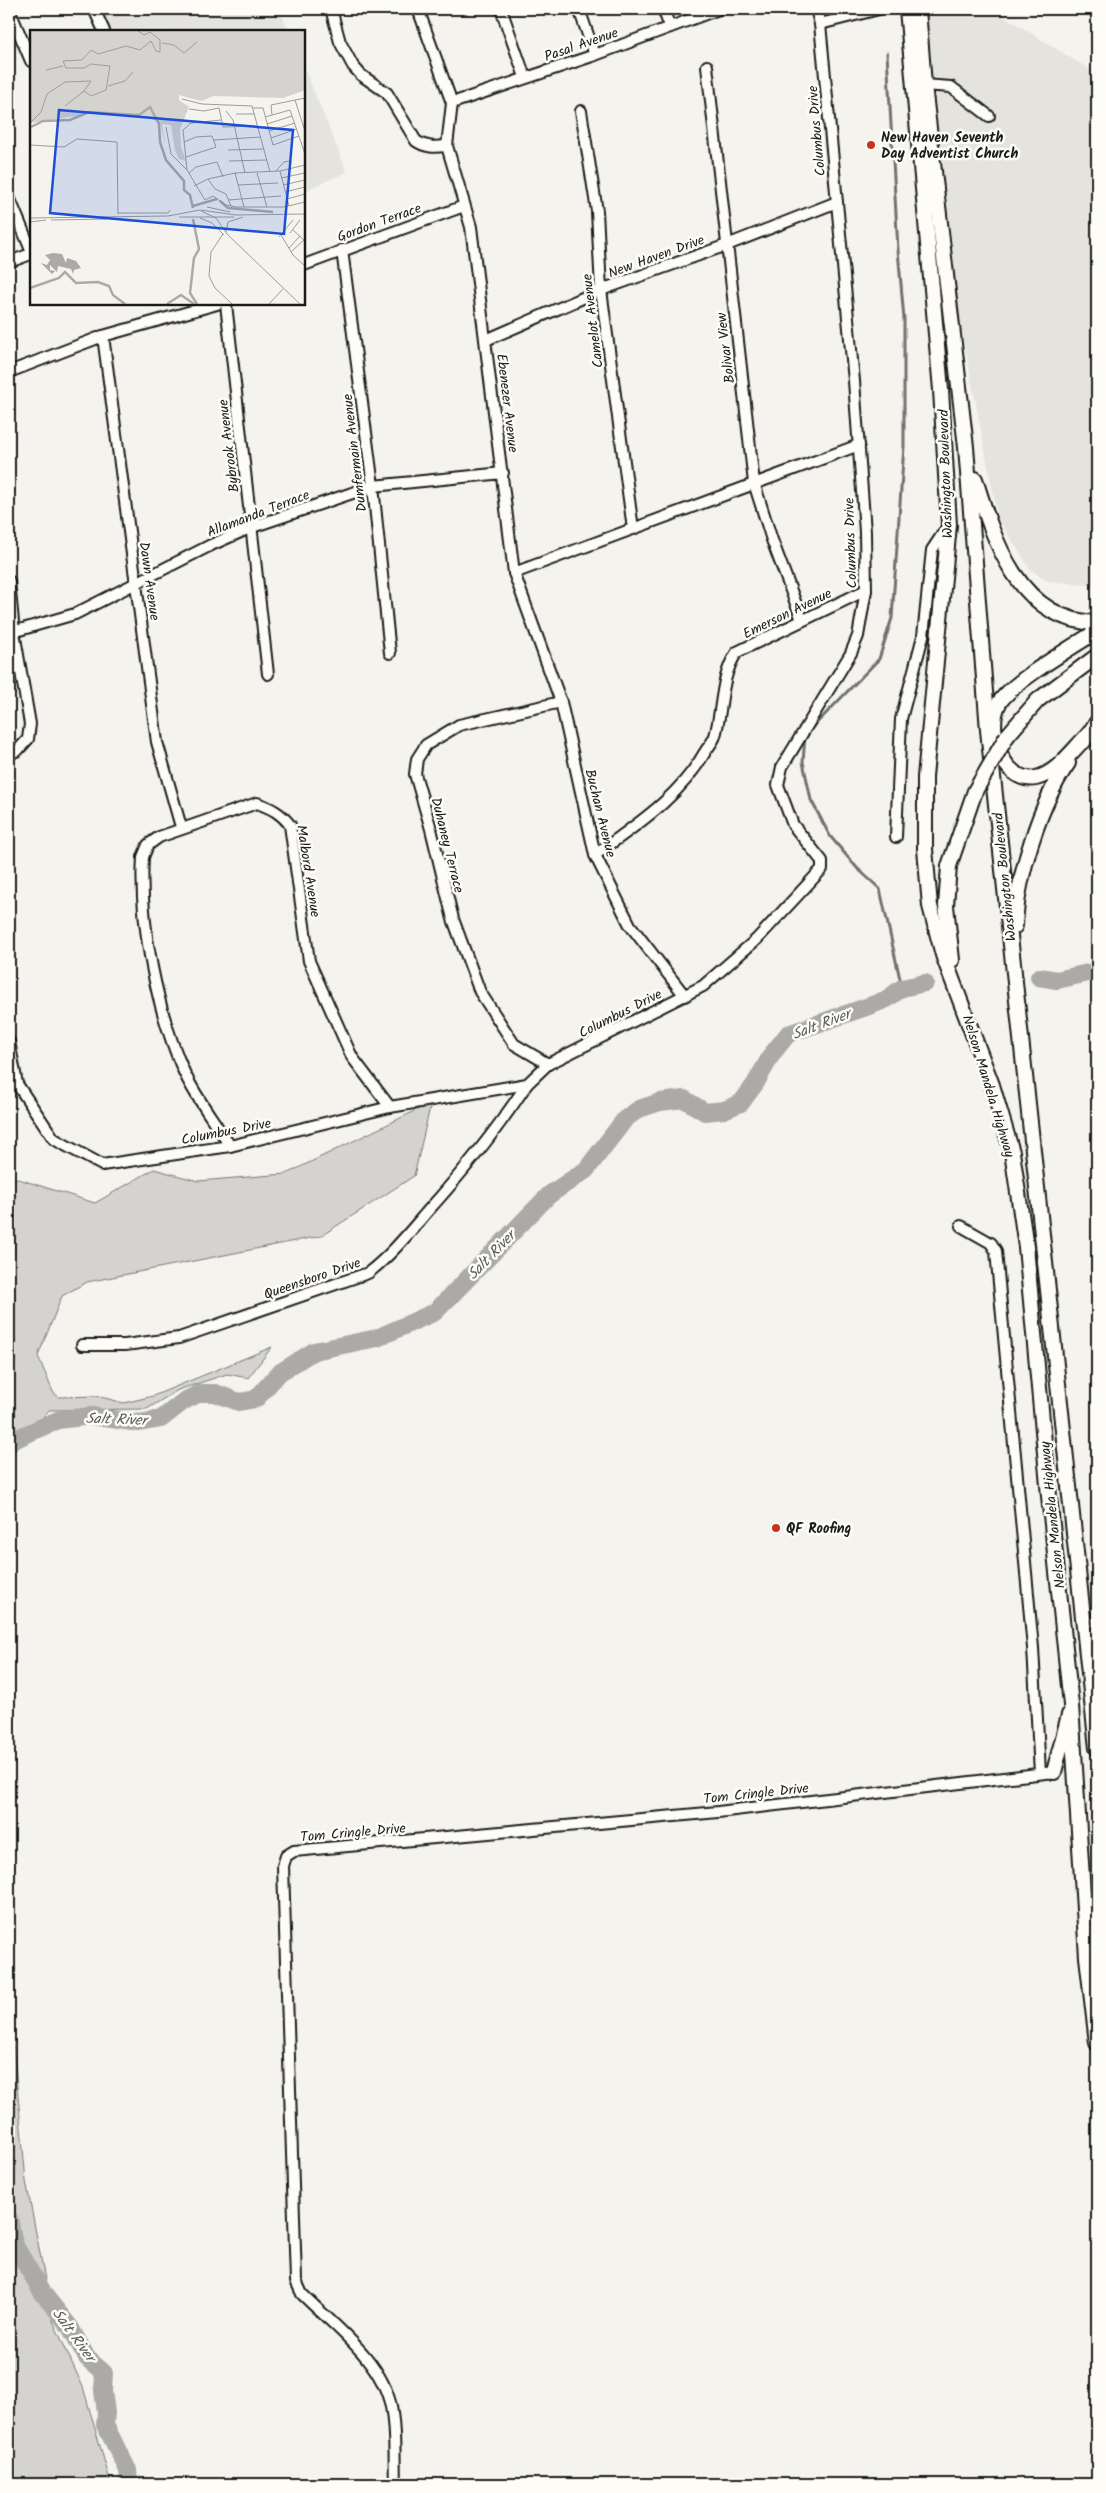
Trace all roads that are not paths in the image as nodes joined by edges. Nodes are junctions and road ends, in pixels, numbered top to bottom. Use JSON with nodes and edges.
{"nodes":[{"id":1,"x":9,"y":9,"type":"edge"},
{"id":2,"x":94,"y":9,"type":"edge"},
{"id":3,"x":331,"y":9,"type":"edge"},
{"id":4,"x":418,"y":9,"type":"edge"},
{"id":5,"x":501,"y":9,"type":"edge"},
{"id":6,"x":579,"y":9,"type":"edge"},
{"id":7,"x":663,"y":9,"type":"edge"},
{"id":8,"x":719,"y":9,"type":"edge"},
{"id":9,"x":816,"y":9,"type":"edge"},
{"id":10,"x":879,"y":9,"type":"edge"},
{"id":11,"x":906,"y":9,"type":"edge"},
{"id":12,"x":918,"y":9,"type":"edge"},
{"id":13,"x":820,"y":24,"type":"junction"},
{"id":14,"x":670,"y":27,"type":"junction"},
{"id":15,"x":104,"y":30,"type":"edge"},
{"id":16,"x":595,"y":54,"type":"junction"},
{"id":17,"x":30,"y":59,"type":"edge"},
{"id":18,"x":707,"y":66,"type":"dead end"},
{"id":19,"x":524,"y":77,"type":"junction"},
{"id":20,"x":924,"y":86,"type":"junction"},
{"id":21,"x":452,"y":103,"type":"junction"},
{"id":22,"x":581,"y":111,"type":"dead end"},
{"id":23,"x":989,"y":116,"type":"dead end"},
{"id":24,"x":447,"y":146,"type":"junction"},
{"id":25,"x":9,"y":197,"type":"edge"},
{"id":26,"x":837,"y":202,"type":"junction"},
{"id":27,"x":464,"y":206,"type":"junction"},
{"id":28,"x":727,"y":245,"type":"junction"},
{"id":29,"x":30,"y":248,"type":"edge"},
{"id":30,"x":342,"y":250,"type":"junction"},
{"id":31,"x":30,"y":254,"type":"edge"},
{"id":32,"x":9,"y":262,"type":"edge"},
{"id":33,"x":305,"y":265,"type":"edge"},
{"id":34,"x":600,"y":290,"type":"junction"},
{"id":35,"x":213,"y":305,"type":"edge"},
{"id":36,"x":226,"y":305,"type":"edge"},
{"id":37,"x":103,"y":336,"type":"junction"},
{"id":38,"x":486,"y":340,"type":"junction"},
{"id":39,"x":9,"y":372,"type":"edge"},
{"id":40,"x":859,"y":445,"type":"junction"},
{"id":41,"x":966,"y":447,"type":"junction"},
{"id":42,"x":503,"y":473,"type":"junction"},
{"id":43,"x":754,"y":483,"type":"junction"},
{"id":44,"x":373,"y":486,"type":"junction"},
{"id":45,"x":949,"y":524,"type":"junction"},
{"id":46,"x":252,"y":527,"type":"junction"},
{"id":47,"x":633,"y":529,"type":"junction"},
{"id":48,"x":514,"y":572,"type":"junction"},
{"id":49,"x":9,"y":582,"type":"edge"},
{"id":50,"x":136,"y":584,"type":"junction"},
{"id":51,"x":866,"y":590,"type":"junction"},
{"id":52,"x":802,"y":620,"type":"junction"},
{"id":53,"x":1097,"y":623,"type":"edge"},
{"id":54,"x":1097,"y":631,"type":"edge"},
{"id":55,"x":12,"y":633,"type":"edge"},
{"id":56,"x":390,"y":653,"type":"dead end"},
{"id":57,"x":1097,"y":656,"type":"edge"},
{"id":58,"x":268,"y":674,"type":"dead end"},
{"id":59,"x":561,"y":702,"type":"junction"},
{"id":60,"x":1097,"y":722,"type":"edge"},
{"id":61,"x":1088,"y":734,"type":"junction"},
{"id":62,"x":9,"y":754,"type":"edge"},
{"id":63,"x":181,"y":828,"type":"junction"},
{"id":64,"x":896,"y":837,"type":"dead end"},
{"id":65,"x":595,"y":854,"type":"junction"},
{"id":66,"x":1014,"y":969,"type":"junction"},
{"id":67,"x":960,"y":995,"type":"junction"},
{"id":68,"x":685,"y":996,"type":"junction"},
{"id":69,"x":9,"y":1041,"type":"edge"},
{"id":70,"x":548,"y":1064,"type":"junction"},
{"id":71,"x":527,"y":1084,"type":"junction"},
{"id":72,"x":390,"y":1107,"type":"junction"},
{"id":73,"x":230,"y":1146,"type":"junction"},
{"id":74,"x":960,"y":1226,"type":"dead end"},
{"id":75,"x":82,"y":1344,"type":"dead end"},
{"id":76,"x":1072,"y":1705,"type":"junction"},
{"id":77,"x":1097,"y":1748,"type":"edge"},
{"id":78,"x":1047,"y":1772,"type":"junction"},
{"id":79,"x":1097,"y":2043,"type":"edge"},
{"id":80,"x":395,"y":2484,"type":"edge"}],
"edges":[{"from":1,"to":17,"type":"street"},
{"from":2,"to":15,"type":"street"},
{"from":3,"to":24,"type":"street"},
{"from":4,"to":21,"type":"street"},
{"from":5,"to":19,"type":"street"},
{"from":6,"to":16,"type":"street"},
{"from":7,"to":14,"type":"street"},
{"from":8,"to":14,"type":"street","name":"Pasal Avenue"},
{"from":9,"to":13,"type":"street","name":"Columbus Drive"},
{"from":10,"to":13,"type":"street"},
{"from":11,"to":45,"type":"highway","name":"Washington Boulevard"},
{"from":12,"to":20,"type":"highway","name":"Washington Boulevard"},
{"from":13,"to":26,"type":"street","name":"Columbus Drive"},
{"from":14,"to":16,"type":"street","name":"Pasal Avenue"},
{"from":16,"to":19,"type":"street","name":"Pasal Avenue"},
{"from":18,"to":28,"type":"street","name":"Bolivar View"},
{"from":19,"to":21,"type":"street","name":"Pasal Avenue"},
{"from":20,"to":23,"type":"street"},
{"from":20,"to":41,"type":"highway","name":"Washington Boulevard"},
{"from":21,"to":24,"type":"street","name":"Ebenezer Avenue"},
{"from":22,"to":34,"type":"street","name":"Camelot Avenue"},
{"from":24,"to":27,"type":"street","name":"Ebenezer Avenue"},
{"from":25,"to":29,"type":"street"},
{"from":26,"to":28,"type":"street","name":"New Haven Drive"},
{"from":26,"to":40,"type":"street","name":"Columbus Drive"},
{"from":27,"to":30,"type":"street","name":"Gordon Terrace"},
{"from":27,"to":38,"type":"street","name":"Ebenezer Avenue"},
{"from":28,"to":34,"type":"street","name":"New Haven Drive"},
{"from":28,"to":43,"type":"street","name":"Bolivar View"},
{"from":30,"to":33,"type":"street","name":"Gordon Terrace"},
{"from":30,"to":44,"type":"street","name":"Dumfermain Avenue"},
{"from":31,"to":32,"type":"street"},
{"from":34,"to":38,"type":"street","name":"New Haven Drive"},
{"from":34,"to":47,"type":"street","name":"Camelot Avenue"},
{"from":35,"to":37,"type":"street"},
{"from":36,"to":46,"type":"street","name":"Bybrook Avenue"},
{"from":37,"to":39,"type":"street"},
{"from":37,"to":50,"type":"street","name":"Dawn Avenue"},
{"from":38,"to":42,"type":"street","name":"Ebenezer Avenue"},
{"from":40,"to":43,"type":"street"},
{"from":40,"to":51,"type":"street","name":"Columbus Drive"},
{"from":41,"to":53,"type":"highway"},
{"from":41,"to":66,"type":"highway","name":"Washington Boulevard"},
{"from":42,"to":44,"type":"street","name":"Allamanda Terrace"},
{"from":42,"to":48,"type":"street","name":"Ebenezer Avenue"},
{"from":43,"to":47,"type":"street"},
{"from":43,"to":52,"type":"street","name":"Bolivar View"},
{"from":44,"to":46,"type":"street","name":"Allamanda Terrace"},
{"from":44,"to":56,"type":"street","name":"Dumfermain Avenue"},
{"from":45,"to":64,"type":"street"},
{"from":45,"to":67,"type":"highway","name":"Washington Boulevard"},
{"from":46,"to":50,"type":"street","name":"Allamanda Terrace"},
{"from":46,"to":58,"type":"street","name":"Bybrook Avenue"},
{"from":47,"to":48,"type":"street"},
{"from":48,"to":59,"type":"street","name":"Ebenezer Avenue"},
{"from":49,"to":55,"type":"street"},
{"from":50,"to":55,"type":"street","name":"Allamanda Terrace"},
{"from":50,"to":63,"type":"street","name":"Dawn Avenue"},
{"from":51,"to":52,"type":"street","name":"Emerson Avenue"},
{"from":51,"to":68,"type":"street","name":"Columbus Drive"},
{"from":52,"to":65,"type":"street","name":"Emerson Avenue"},
{"from":54,"to":61,"type":"highway"},
{"from":55,"to":62,"type":"street"},
{"from":57,"to":67,"type":"highway","bridge":true},
{"from":59,"to":65,"type":"street","name":"Buchan Avenue"},
{"from":59,"to":70,"type":"street","name":"Duhaney Terrace"},
{"from":60,"to":61,"type":"highway"},
{"from":61,"to":66,"type":"highway"},
{"from":63,"to":72,"type":"street","name":"Malbord Avenue"},
{"from":63,"to":73,"type":"street","name":"Malbord Avenue"},
{"from":65,"to":68,"type":"street","name":"Buchan Avenue"},
{"from":66,"to":77,"type":"highway","name":"Nelson Mandela Highway"},
{"from":67,"to":76,"type":"highway","name":"Nelson Mandela Highway"},
{"from":68,"to":70,"type":"street","name":"Columbus Drive"},
{"from":69,"to":73,"type":"street","name":"Columbus Drive"},
{"from":70,"to":71,"type":"street","name":"Columbus Drive"},
{"from":71,"to":72,"type":"street","name":"Columbus Drive"},
{"from":71,"to":75,"type":"street","name":"Queensboro Drive"},
{"from":72,"to":73,"type":"street","name":"Columbus Drive"},
{"from":74,"to":78,"type":"street"},
{"from":76,"to":78,"type":"highway"},
{"from":76,"to":79,"type":"highway","name":"Nelson Mandela Highway"},
{"from":78,"to":80,"type":"street","name":"Tom Cringle Drive"}]}
